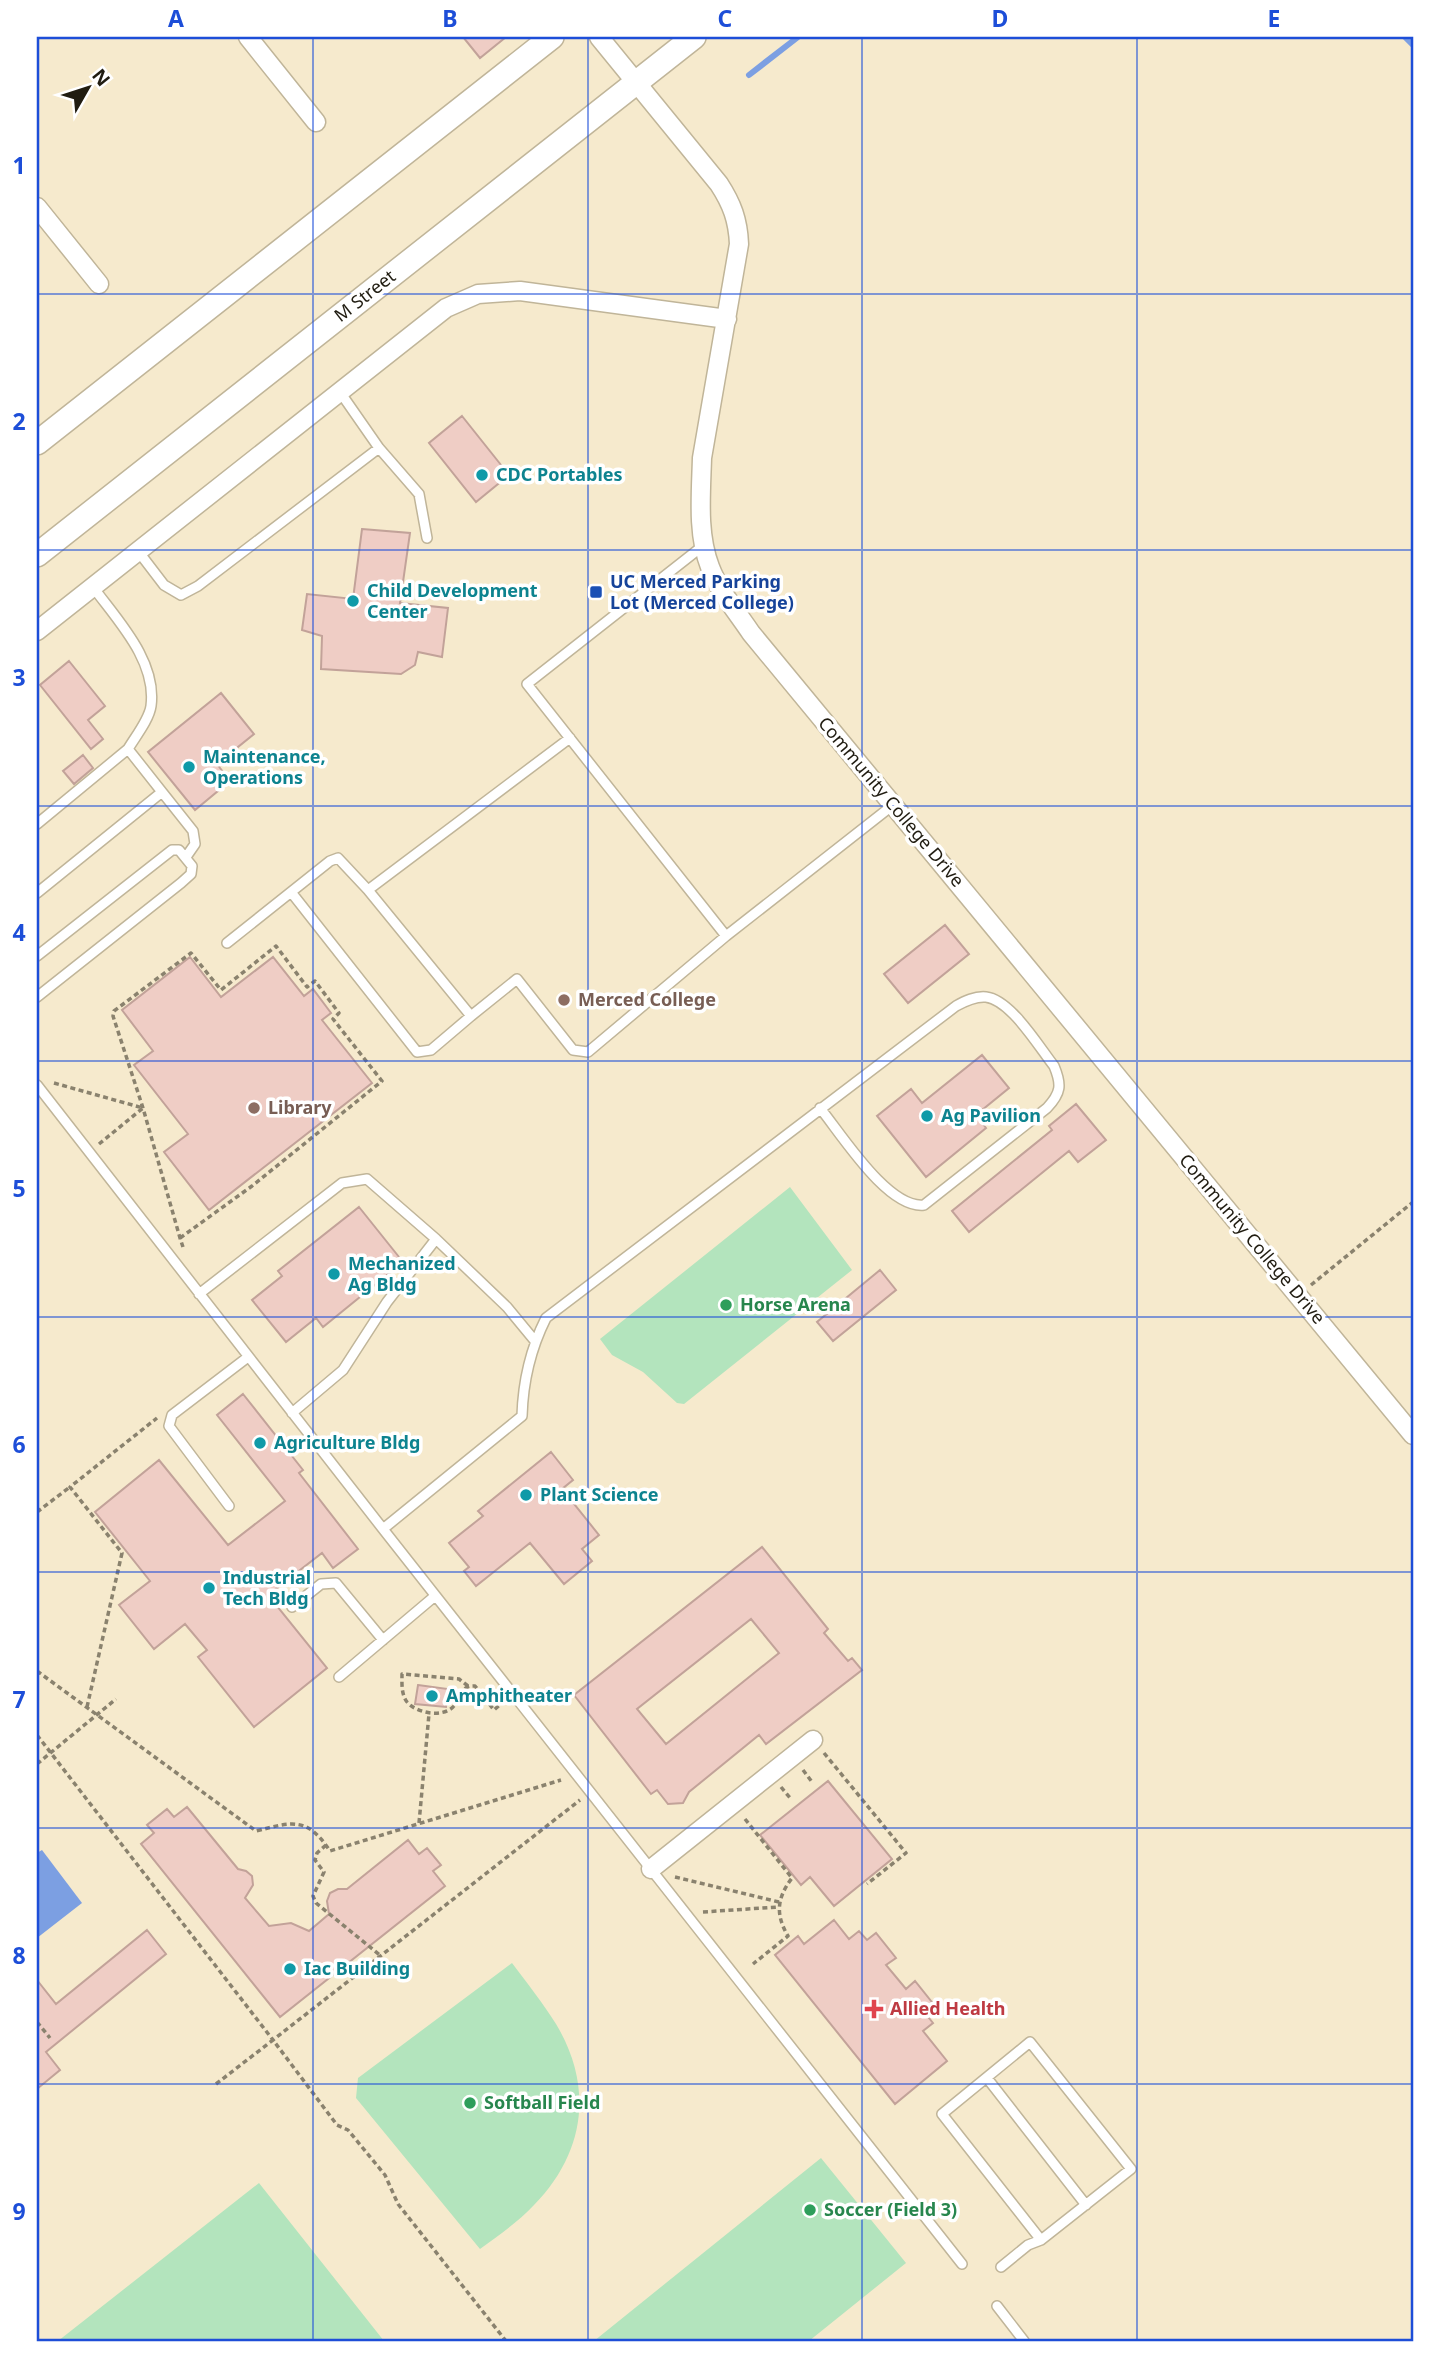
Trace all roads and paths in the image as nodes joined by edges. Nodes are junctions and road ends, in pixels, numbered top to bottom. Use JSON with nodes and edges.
{"nodes":[{"id":1,"x":248,"y":37,"type":"edge"},
{"id":2,"x":552,"y":37,"type":"edge"},
{"id":3,"x":599,"y":37,"type":"edge"},
{"id":4,"x":694,"y":37,"type":"edge"},
{"id":5,"x":636,"y":82,"type":"junction"},
{"id":6,"x":316,"y":122,"type":"dead end"},
{"id":7,"x":37,"y":207,"type":"edge"},
{"id":8,"x":99,"y":284,"type":"dead end"},
{"id":9,"x":727,"y":319,"type":"junction"},
{"id":10,"x":340,"y":392,"type":"junction"},
{"id":11,"x":37,"y":443,"type":"edge"},
{"id":12,"x":379,"y":448,"type":"junction"},
{"id":13,"x":427,"y":538,"type":"dead end"},
{"id":14,"x":704,"y":545,"type":"junction"},
{"id":15,"x":138,"y":551,"type":"junction"},
{"id":16,"x":37,"y":555,"type":"edge"},
{"id":17,"x":93,"y":587,"type":"junction"},
{"id":18,"x":37,"y":631,"type":"edge"},
{"id":19,"x":570,"y":738,"type":"junction"},
{"id":20,"x":128,"y":750,"type":"junction"},
{"id":21,"x":162,"y":792,"type":"junction"},
{"id":22,"x":893,"y":804,"type":"junction"},
{"id":23,"x":37,"y":824,"type":"edge"},
{"id":24,"x":186,"y":857,"type":"junction"},
{"id":25,"x":368,"y":890,"type":"junction"},
{"id":26,"x":291,"y":892,"type":"junction"},
{"id":27,"x":37,"y":893,"type":"edge"},
{"id":28,"x":726,"y":936,"type":"junction"},
{"id":29,"x":226,"y":943,"type":"dead end"},
{"id":30,"x":37,"y":956,"type":"edge"},
{"id":31,"x":37,"y":996,"type":"edge"},
{"id":32,"x":471,"y":1016,"type":"junction"},
{"id":33,"x":50,"y":1082,"type":"dead end"},
{"id":34,"x":37,"y":1085,"type":"edge"},
{"id":35,"x":143,"y":1108,"type":"junction"},
{"id":36,"x":820,"y":1108,"type":"junction"},
{"id":37,"x":89,"y":1152,"type":"junction"},
{"id":38,"x":1413,"y":1202,"type":"edge"},
{"id":39,"x":180,"y":1238,"type":"junction"},
{"id":40,"x":436,"y":1239,"type":"junction"},
{"id":41,"x":184,"y":1251,"type":"dead end"},
{"id":42,"x":199,"y":1294,"type":"junction"},
{"id":43,"x":1298,"y":1296,"type":"junction"},
{"id":44,"x":535,"y":1341,"type":"junction"},
{"id":45,"x":248,"y":1357,"type":"junction"},
{"id":46,"x":164,"y":1412,"type":"dead end"},
{"id":47,"x":292,"y":1413,"type":"junction"},
{"id":48,"x":1413,"y":1435,"type":"edge"},
{"id":49,"x":71,"y":1487,"type":"junction"},
{"id":50,"x":229,"y":1506,"type":"dead end"},
{"id":51,"x":37,"y":1511,"type":"edge"},
{"id":52,"x":383,"y":1529,"type":"junction"},
{"id":53,"x":435,"y":1596,"type":"junction"},
{"id":54,"x":292,"y":1607,"type":"dead end"},
{"id":55,"x":383,"y":1640,"type":"junction"},
{"id":56,"x":37,"y":1671,"type":"edge"},
{"id":57,"x":339,"y":1677,"type":"dead end"},
{"id":58,"x":468,"y":1686,"type":"junction"},
{"id":59,"x":513,"y":1694,"type":"junction"},
{"id":60,"x":116,"y":1699,"type":"dead end"},
{"id":61,"x":87,"y":1707,"type":"junction"},
{"id":62,"x":429,"y":1713,"type":"junction"},
{"id":63,"x":97,"y":1714,"type":"junction"},
{"id":64,"x":37,"y":1735,"type":"edge"},
{"id":65,"x":813,"y":1740,"type":"joint"},
{"id":66,"x":51,"y":1753,"type":"junction"},
{"id":67,"x":37,"y":1764,"type":"edge"},
{"id":68,"x":577,"y":1775,"type":"junction"},
{"id":69,"x":590,"y":1792,"type":"junction"},
{"id":70,"x":733,"y":1803,"type":"junction"},
{"id":71,"x":419,"y":1823,"type":"junction"},
{"id":72,"x":326,"y":1844,"type":"junction"},
{"id":73,"x":652,"y":1870,"type":"junction"},
{"id":74,"x":867,"y":1884,"type":"dead end"},
{"id":75,"x":778,"y":1904,"type":"junction"},
{"id":76,"x":685,"y":1913,"type":"junction"},
{"id":77,"x":381,"y":1956,"type":"junction"},
{"id":78,"x":753,"y":1964,"type":"dead end"},
{"id":79,"x":37,"y":2022,"type":"edge"},
{"id":80,"x":50,"y":2038,"type":"dead end"},
{"id":81,"x":274,"y":2040,"type":"junction"},
{"id":82,"x":986,"y":2078,"type":"junction"},
{"id":83,"x":216,"y":2084,"type":"dead end"},
{"id":84,"x":1086,"y":2205,"type":"junction"},
{"id":85,"x":1041,"y":2240,"type":"junction"},
{"id":86,"x":962,"y":2264,"type":"dead end"},
{"id":87,"x":1001,"y":2267,"type":"dead end"},
{"id":88,"x":997,"y":2306,"type":"dead end"},
{"id":89,"x":506,"y":2341,"type":"edge"},
{"id":90,"x":1024,"y":2341,"type":"edge"}],
"edges":[{"from":1,"to":6,"type":"street"},
{"from":2,"to":11,"type":"street"},
{"from":3,"to":5,"type":"street","name":"Community College Drive"},
{"from":4,"to":5,"type":"street","name":"M Street"},
{"from":5,"to":9,"type":"street","name":"Community College Drive"},
{"from":5,"to":16,"type":"street","name":"M Street"},
{"from":7,"to":8,"type":"street"},
{"from":9,"to":10,"type":"street"},
{"from":9,"to":14,"type":"street","name":"Community College Drive"},
{"from":10,"to":12,"type":"lane"},
{"from":10,"to":15,"type":"street"},
{"from":12,"to":13,"type":"lane"},
{"from":12,"to":15,"type":"lane"},
{"from":14,"to":19,"type":"lane"},
{"from":14,"to":22,"type":"street","name":"Community College Drive"},
{"from":15,"to":17,"type":"street"},
{"from":17,"to":18,"type":"street"},
{"from":17,"to":20,"type":"lane"},
{"from":19,"to":25,"type":"lane"},
{"from":19,"to":28,"type":"lane"},
{"from":20,"to":21,"type":"lane"},
{"from":20,"to":23,"type":"lane"},
{"from":21,"to":24,"type":"lane"},
{"from":21,"to":27,"type":"lane"},
{"from":22,"to":28,"type":"lane"},
{"from":22,"to":43,"type":"street","name":"Community College Drive"},
{"from":24,"to":30,"type":"lane"},
{"from":24,"to":31,"type":"lane"},
{"from":25,"to":26,"type":"lane"},
{"from":25,"to":32,"type":"lane"},
{"from":26,"to":29,"type":"lane"},
{"from":26,"to":32,"type":"lane"},
{"from":28,"to":32,"type":"lane"},
{"from":33,"to":35,"type":"path"},
{"from":34,"to":37,"type":"lane"},
{"from":35,"to":37,"type":"path"},
{"from":35,"to":39,"type":"path"},
{"from":35,"to":39,"type":"path"},
{"from":36,"to":36,"type":"lane"},
{"from":36,"to":44,"type":"lane"},
{"from":37,"to":42,"type":"lane"},
{"from":38,"to":43,"type":"path"},
{"from":39,"to":41,"type":"path"},
{"from":40,"to":42,"type":"lane"},
{"from":40,"to":44,"type":"lane"},
{"from":40,"to":47,"type":"lane"},
{"from":42,"to":45,"type":"lane"},
{"from":43,"to":48,"type":"street","name":"Community College Drive"},
{"from":44,"to":52,"type":"lane"},
{"from":45,"to":47,"type":"lane"},
{"from":45,"to":50,"type":"lane"},
{"from":46,"to":49,"type":"path"},
{"from":47,"to":52,"type":"lane"},
{"from":49,"to":51,"type":"path"},
{"from":49,"to":61,"type":"path"},
{"from":52,"to":53,"type":"lane"},
{"from":53,"to":55,"type":"lane"},
{"from":53,"to":59,"type":"lane"},
{"from":54,"to":55,"type":"lane"},
{"from":55,"to":57,"type":"lane"},
{"from":56,"to":61,"type":"path"},
{"from":58,"to":59,"type":"path"},
{"from":58,"to":62,"type":"path"},
{"from":58,"to":62,"type":"path"},
{"from":59,"to":68,"type":"lane"},
{"from":60,"to":63,"type":"path"},
{"from":61,"to":63,"type":"path"},
{"from":62,"to":71,"type":"path"},
{"from":63,"to":66,"type":"path"},
{"from":63,"to":72,"type":"path"},
{"from":64,"to":66,"type":"path"},
{"from":65,"to":70,"type":"street"},
{"from":65,"to":74,"type":"path"},
{"from":66,"to":67,"type":"path"},
{"from":66,"to":81,"type":"path"},
{"from":68,"to":69,"type":"lane"},
{"from":68,"to":71,"type":"path"},
{"from":69,"to":73,"type":"lane"},
{"from":69,"to":77,"type":"path"},
{"from":70,"to":73,"type":"street"},
{"from":70,"to":75,"type":"path"},
{"from":71,"to":72,"type":"path"},
{"from":72,"to":77,"type":"path"},
{"from":73,"to":75,"type":"path"},
{"from":73,"to":76,"type":"lane"},
{"from":75,"to":76,"type":"path"},
{"from":75,"to":78,"type":"path"},
{"from":76,"to":86,"type":"lane"},
{"from":77,"to":81,"type":"path"},
{"from":79,"to":80,"type":"path"},
{"from":81,"to":83,"type":"path"},
{"from":81,"to":89,"type":"path"},
{"from":82,"to":84,"type":"lane"},
{"from":82,"to":84,"type":"lane"},
{"from":82,"to":85,"type":"lane"},
{"from":84,"to":85,"type":"lane"},
{"from":85,"to":87,"type":"lane"},
{"from":88,"to":90,"type":"lane"}]}
